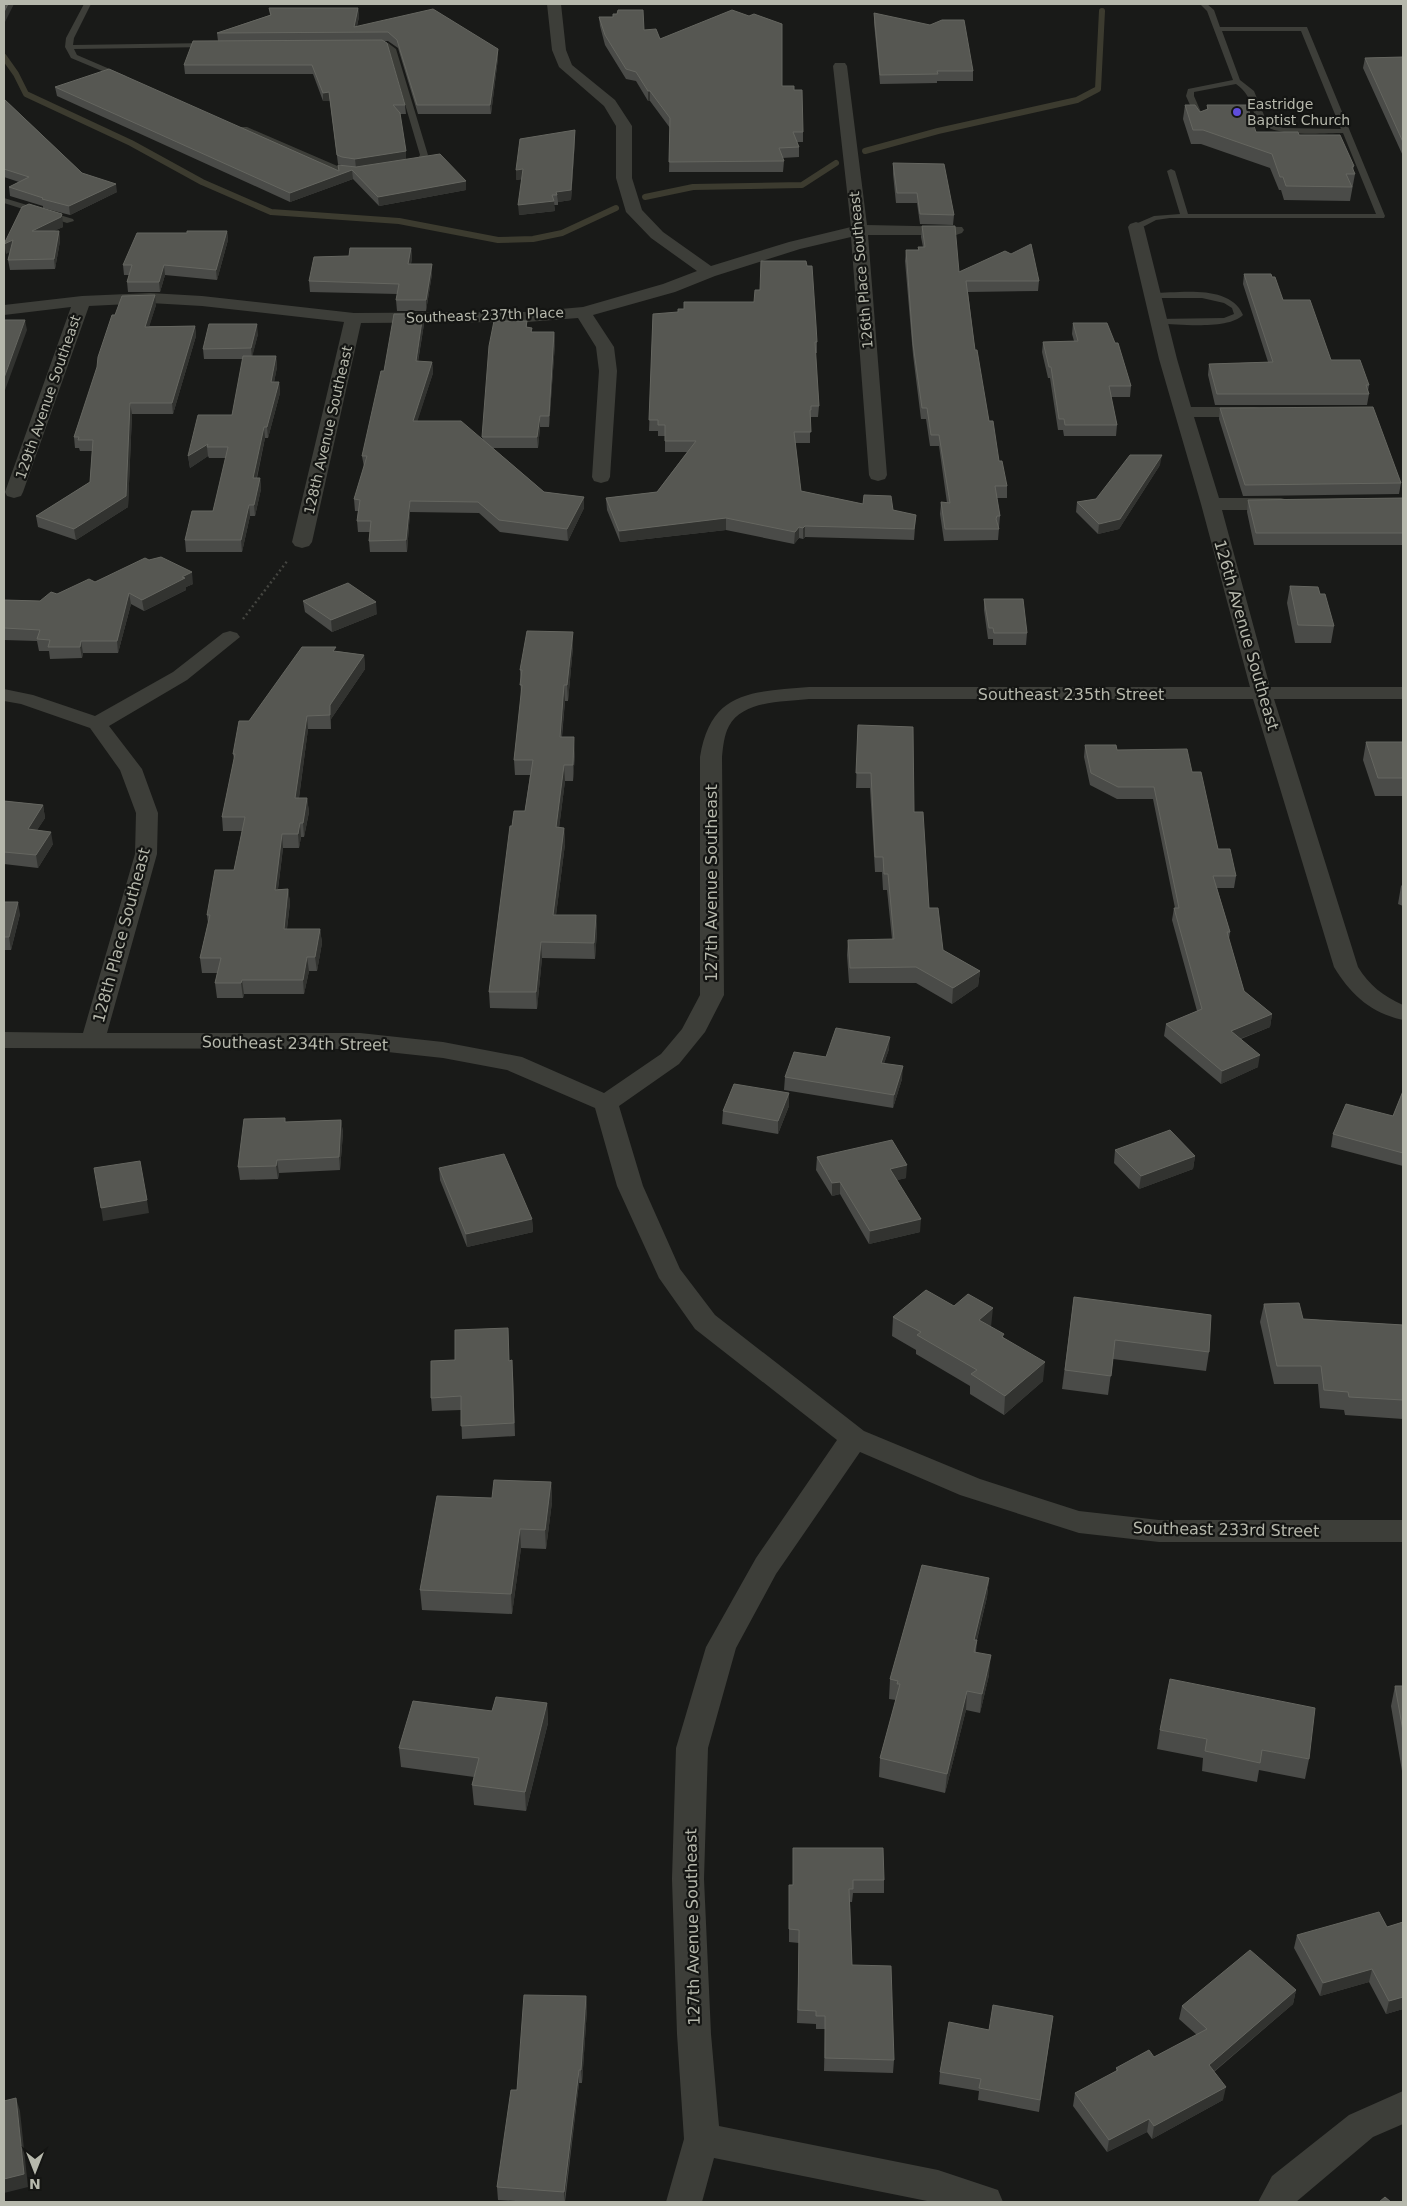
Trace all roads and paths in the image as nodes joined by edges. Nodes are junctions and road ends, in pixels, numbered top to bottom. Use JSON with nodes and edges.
{"nodes":[{"id":1,"x":87,"y":4,"type":"edge"},
{"id":2,"x":554,"y":4,"type":"edge"},
{"id":3,"x":1203,"y":4,"type":"edge"},
{"id":4,"x":1217,"y":29,"type":"junction"},
{"id":5,"x":360,"y":44,"type":"edge"},
{"id":6,"x":214,"y":45,"type":"edge"},
{"id":7,"x":68,"y":47,"type":"junction"},
{"id":8,"x":840,"y":66,"type":"dead end"},
{"id":9,"x":129,"y":79,"type":"edge"},
{"id":10,"x":1237,"y":81,"type":"junction"},
{"id":11,"x":1201,"y":122,"type":"edge"},
{"id":12,"x":239,"y":127,"type":"edge"},
{"id":13,"x":1346,"y":131,"type":"junction"},
{"id":14,"x":401,"y":165,"type":"edge"},
{"id":15,"x":365,"y":170,"type":"edge"},
{"id":16,"x":1171,"y":170,"type":"dead end"},
{"id":17,"x":4,"y":200,"type":"edge"},
{"id":18,"x":1185,"y":216,"type":"junction"},
{"id":19,"x":70,"y":221,"type":"edge"},
{"id":20,"x":1136,"y":227,"type":"joint"},
{"id":21,"x":859,"y":230,"type":"junction"},
{"id":22,"x":956,"y":230,"type":"edge"},
{"id":23,"x":709,"y":272,"type":"junction"},
{"id":24,"x":1153,"y":296,"type":"junction"},
{"id":25,"x":82,"y":301,"type":"junction"},
{"id":26,"x":4,"y":310,"type":"edge"},
{"id":27,"x":583,"y":312,"type":"junction"},
{"id":28,"x":354,"y":318,"type":"junction"},
{"id":29,"x":1159,"y":321,"type":"junction"},
{"id":30,"x":1184,"y":412,"type":"junction"},
{"id":31,"x":1270,"y":412,"type":"edge"},
{"id":32,"x":878,"y":476,"type":"dead end"},
{"id":33,"x":601,"y":477,"type":"dead end"},
{"id":34,"x":14,"y":492,"type":"dead end"},
{"id":35,"x":1211,"y":504,"type":"junction"},
{"id":36,"x":1297,"y":504,"type":"edge"},
{"id":37,"x":302,"y":542,"type":"joint"},
{"id":38,"x":230,"y":637,"type":"joint"},
{"id":39,"x":1262,"y":694,"type":"junction"},
{"id":40,"x":1403,"y":694,"type":"edge"},
{"id":41,"x":4,"y":695,"type":"edge"},
{"id":42,"x":740,"y":705,"type":"joint"},
{"id":43,"x":97,"y":724,"type":"junction"},
{"id":44,"x":1403,"y":1014,"type":"edge"},
{"id":45,"x":4,"y":1040,"type":"edge"},
{"id":46,"x":93,"y":1040,"type":"junction"},
{"id":47,"x":606,"y":1102,"type":"junction"},
{"id":48,"x":854,"y":1438,"type":"junction"},
{"id":49,"x":1403,"y":1531,"type":"edge"},
{"id":50,"x":1403,"y":2107,"type":"edge"},
{"id":51,"x":702,"y":2139,"type":"junction"},
{"id":52,"x":684,"y":2202,"type":"edge"},
{"id":53,"x":985,"y":2202,"type":"edge"},
{"id":54,"x":1276,"y":2202,"type":"edge"}],
"edges":[{"from":1,"to":7,"type":"lane"},
{"from":2,"to":23,"type":"street"},
{"from":3,"to":4,"type":"lane"},
{"from":4,"to":10,"type":"lane"},
{"from":4,"to":13,"type":"lane"},
{"from":5,"to":14,"type":"lane"},
{"from":6,"to":7,"type":"lane"},
{"from":7,"to":9,"type":"lane"},
{"from":8,"to":21,"type":"street","name":"126th Place Southeast"},
{"from":10,"to":11,"type":"lane"},
{"from":10,"to":13,"type":"lane"},
{"from":12,"to":15,"type":"lane"},
{"from":13,"to":18,"type":"lane"},
{"from":16,"to":18,"type":"lane"},
{"from":17,"to":19,"type":"lane"},
{"from":18,"to":20,"type":"lane"},
{"from":20,"to":24,"type":"street","name":"126th Avenue Southeast"},
{"from":21,"to":22,"type":"street","name":"Southeast 237th Place"},
{"from":21,"to":23,"type":"street","name":"Southeast 237th Place"},
{"from":21,"to":32,"type":"street","name":"126th Place Southeast"},
{"from":23,"to":27,"type":"street","name":"Southeast 237th Place"},
{"from":24,"to":29,"type":"street","name":"126th Avenue Southeast"},
{"from":24,"to":29,"type":"lane"},
{"from":25,"to":26,"type":"street","name":"Southeast 237th Place"},
{"from":25,"to":28,"type":"street","name":"Southeast 237th Place"},
{"from":25,"to":34,"type":"street","name":"129th Avenue Southeast"},
{"from":27,"to":28,"type":"street","name":"Southeast 237th Place"},
{"from":27,"to":33,"type":"street"},
{"from":28,"to":37,"type":"street","name":"128th Avenue Southeast"},
{"from":29,"to":30,"type":"street","name":"126th Avenue Southeast"},
{"from":30,"to":31,"type":"street"},
{"from":30,"to":35,"type":"street","name":"126th Avenue Southeast"},
{"from":35,"to":36,"type":"street"},
{"from":35,"to":39,"type":"street","name":"126th Avenue Southeast"},
{"from":37,"to":38,"type":"path"},
{"from":38,"to":43,"type":"street"},
{"from":39,"to":40,"type":"street","name":"Southeast 235th Street"},
{"from":39,"to":42,"type":"street","name":"Southeast 235th Street"},
{"from":39,"to":44,"type":"street","name":"126th Avenue Southeast"},
{"from":41,"to":43,"type":"street"},
{"from":42,"to":47,"type":"street","name":"127th Avenue Southeast"},
{"from":43,"to":46,"type":"street","name":"128th Place Southeast"},
{"from":45,"to":46,"type":"street","name":"Southeast 234th Street"},
{"from":46,"to":47,"type":"street","name":"Southeast 234th Street"},
{"from":47,"to":48,"type":"street"},
{"from":48,"to":49,"type":"street","name":"Southeast 233rd Street"},
{"from":48,"to":51,"type":"street","name":"127th Avenue Southeast"},
{"from":50,"to":54,"type":"street"},
{"from":51,"to":52,"type":"street","name":"127th Avenue Southeast"},
{"from":51,"to":53,"type":"street"}]}
